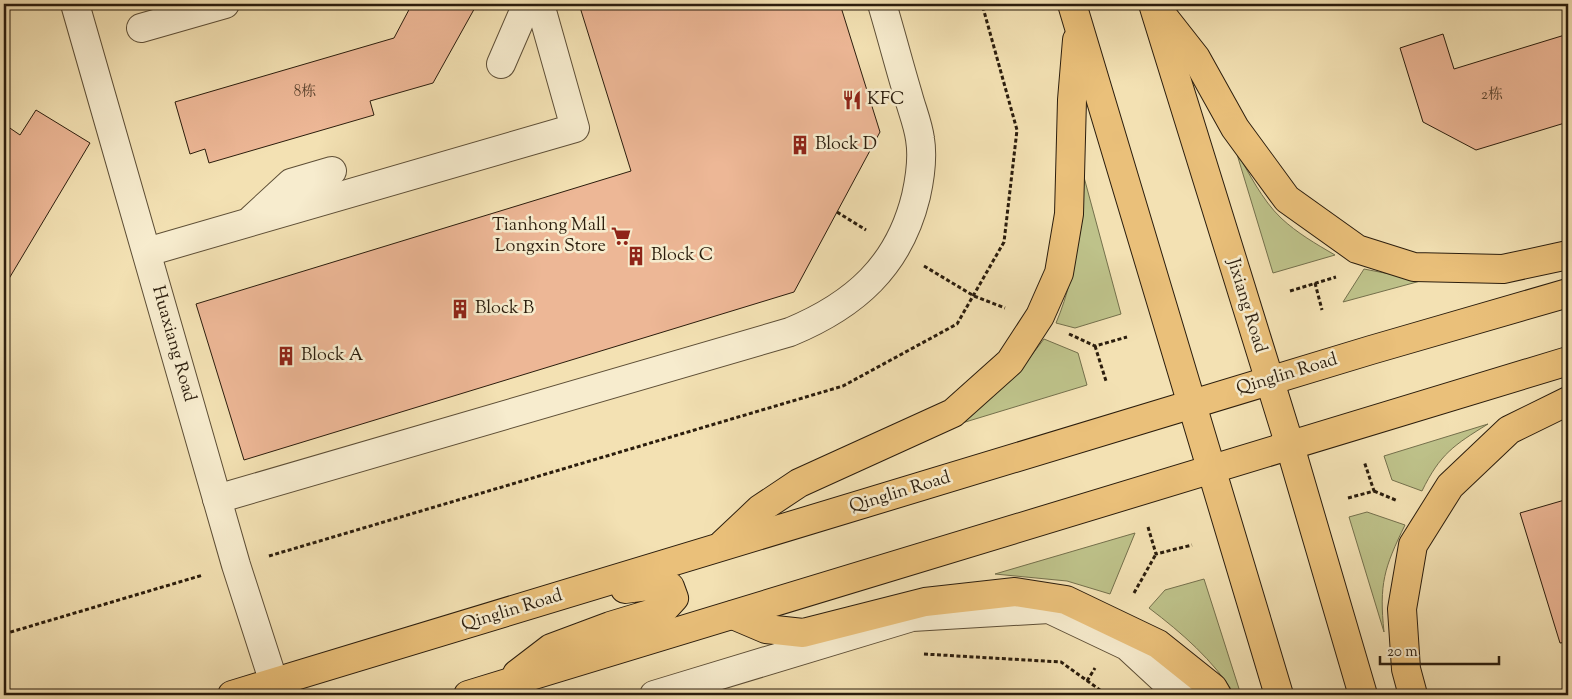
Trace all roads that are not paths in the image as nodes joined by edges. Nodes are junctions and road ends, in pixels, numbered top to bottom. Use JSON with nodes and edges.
{"nodes":[{"id":1,"x":75,"y":4,"type":"edge"},
{"id":2,"x":225,"y":4,"type":"edge"},
{"id":3,"x":528,"y":4,"type":"edge"},
{"id":4,"x":540,"y":4,"type":"edge"},
{"id":5,"x":882,"y":4,"type":"edge"},
{"id":6,"x":1153,"y":4,"type":"edge"},
{"id":7,"x":1075,"y":14,"type":"edge"},
{"id":8,"x":141,"y":28,"type":"dead end"},
{"id":9,"x":501,"y":64,"type":"dead end"},
{"id":10,"x":332,"y":171,"type":"dead end"},
{"id":11,"x":247,"y":223,"type":"junction"},
{"id":12,"x":147,"y":252,"type":"junction"},
{"id":13,"x":1568,"y":255,"type":"edge"},
{"id":14,"x":1568,"y":293,"type":"edge"},
{"id":15,"x":1568,"y":361,"type":"edge"},
{"id":16,"x":1270,"y":381,"type":"junction"},
{"id":17,"x":1568,"y":402,"type":"edge"},
{"id":18,"x":1192,"y":404,"type":"junction"},
{"id":19,"x":1290,"y":446,"type":"junction"},
{"id":20,"x":1211,"y":470,"type":"junction"},
{"id":21,"x":217,"y":499,"type":"junction"},
{"id":22,"x":718,"y":548,"type":"junction"},
{"id":23,"x":590,"y":587,"type":"junction"},
{"id":24,"x":733,"y":615,"type":"junction"},
{"id":25,"x":274,"y":683,"type":"junction"},
{"id":26,"x":502,"y":685,"type":"junction"},
{"id":27,"x":232,"y":695,"type":"edge"},
{"id":28,"x":468,"y":695,"type":"edge"},
{"id":29,"x":654,"y":695,"type":"edge"},
{"id":30,"x":1180,"y":695,"type":"edge"},
{"id":31,"x":1217,"y":695,"type":"edge"},
{"id":32,"x":1279,"y":695,"type":"edge"},
{"id":33,"x":1363,"y":695,"type":"edge"},
{"id":34,"x":1413,"y":695,"type":"edge"}],
"edges":[{"from":1,"to":12,"type":"street","name":"Huaxiang Road"},
{"from":2,"to":8,"type":"street"},
{"from":3,"to":9,"type":"street"},
{"from":4,"to":11,"type":"street"},
{"from":5,"to":21,"type":"street"},
{"from":6,"to":13,"type":"main road"},
{"from":6,"to":16,"type":"main road","name":"Jixiang Road"},
{"from":7,"to":18,"type":"main road"},
{"from":7,"to":22,"type":"main road"},
{"from":10,"to":11,"type":"street"},
{"from":11,"to":12,"type":"street"},
{"from":12,"to":21,"type":"street","name":"Huaxiang Road"},
{"from":14,"to":16,"type":"main road","name":"Qinglin Road"},
{"from":15,"to":19,"type":"main road"},
{"from":16,"to":18,"type":"main road","name":"Qinglin Road"},
{"from":16,"to":19,"type":"main road","name":"Jixiang Road"},
{"from":17,"to":34,"type":"main road"},
{"from":18,"to":20,"type":"main road"},
{"from":18,"to":22,"type":"main road","name":"Qinglin Road"},
{"from":19,"to":20,"type":"main road"},
{"from":19,"to":33,"type":"main road","name":"Jixiang Road"},
{"from":20,"to":24,"type":"main road"},
{"from":20,"to":32,"type":"main road"},
{"from":21,"to":25,"type":"street","name":"Huaxiang Road"},
{"from":22,"to":23,"type":"main road","name":"Qinglin Road"},
{"from":23,"to":25,"type":"main road","name":"Qinglin Road"},
{"from":23,"to":26,"type":"main road"},
{"from":24,"to":26,"type":"main road"},
{"from":24,"to":31,"type":"main road"},
{"from":25,"to":27,"type":"main road","name":"Qinglin Road"},
{"from":26,"to":28,"type":"main road"},
{"from":29,"to":30,"type":"street"}]}
